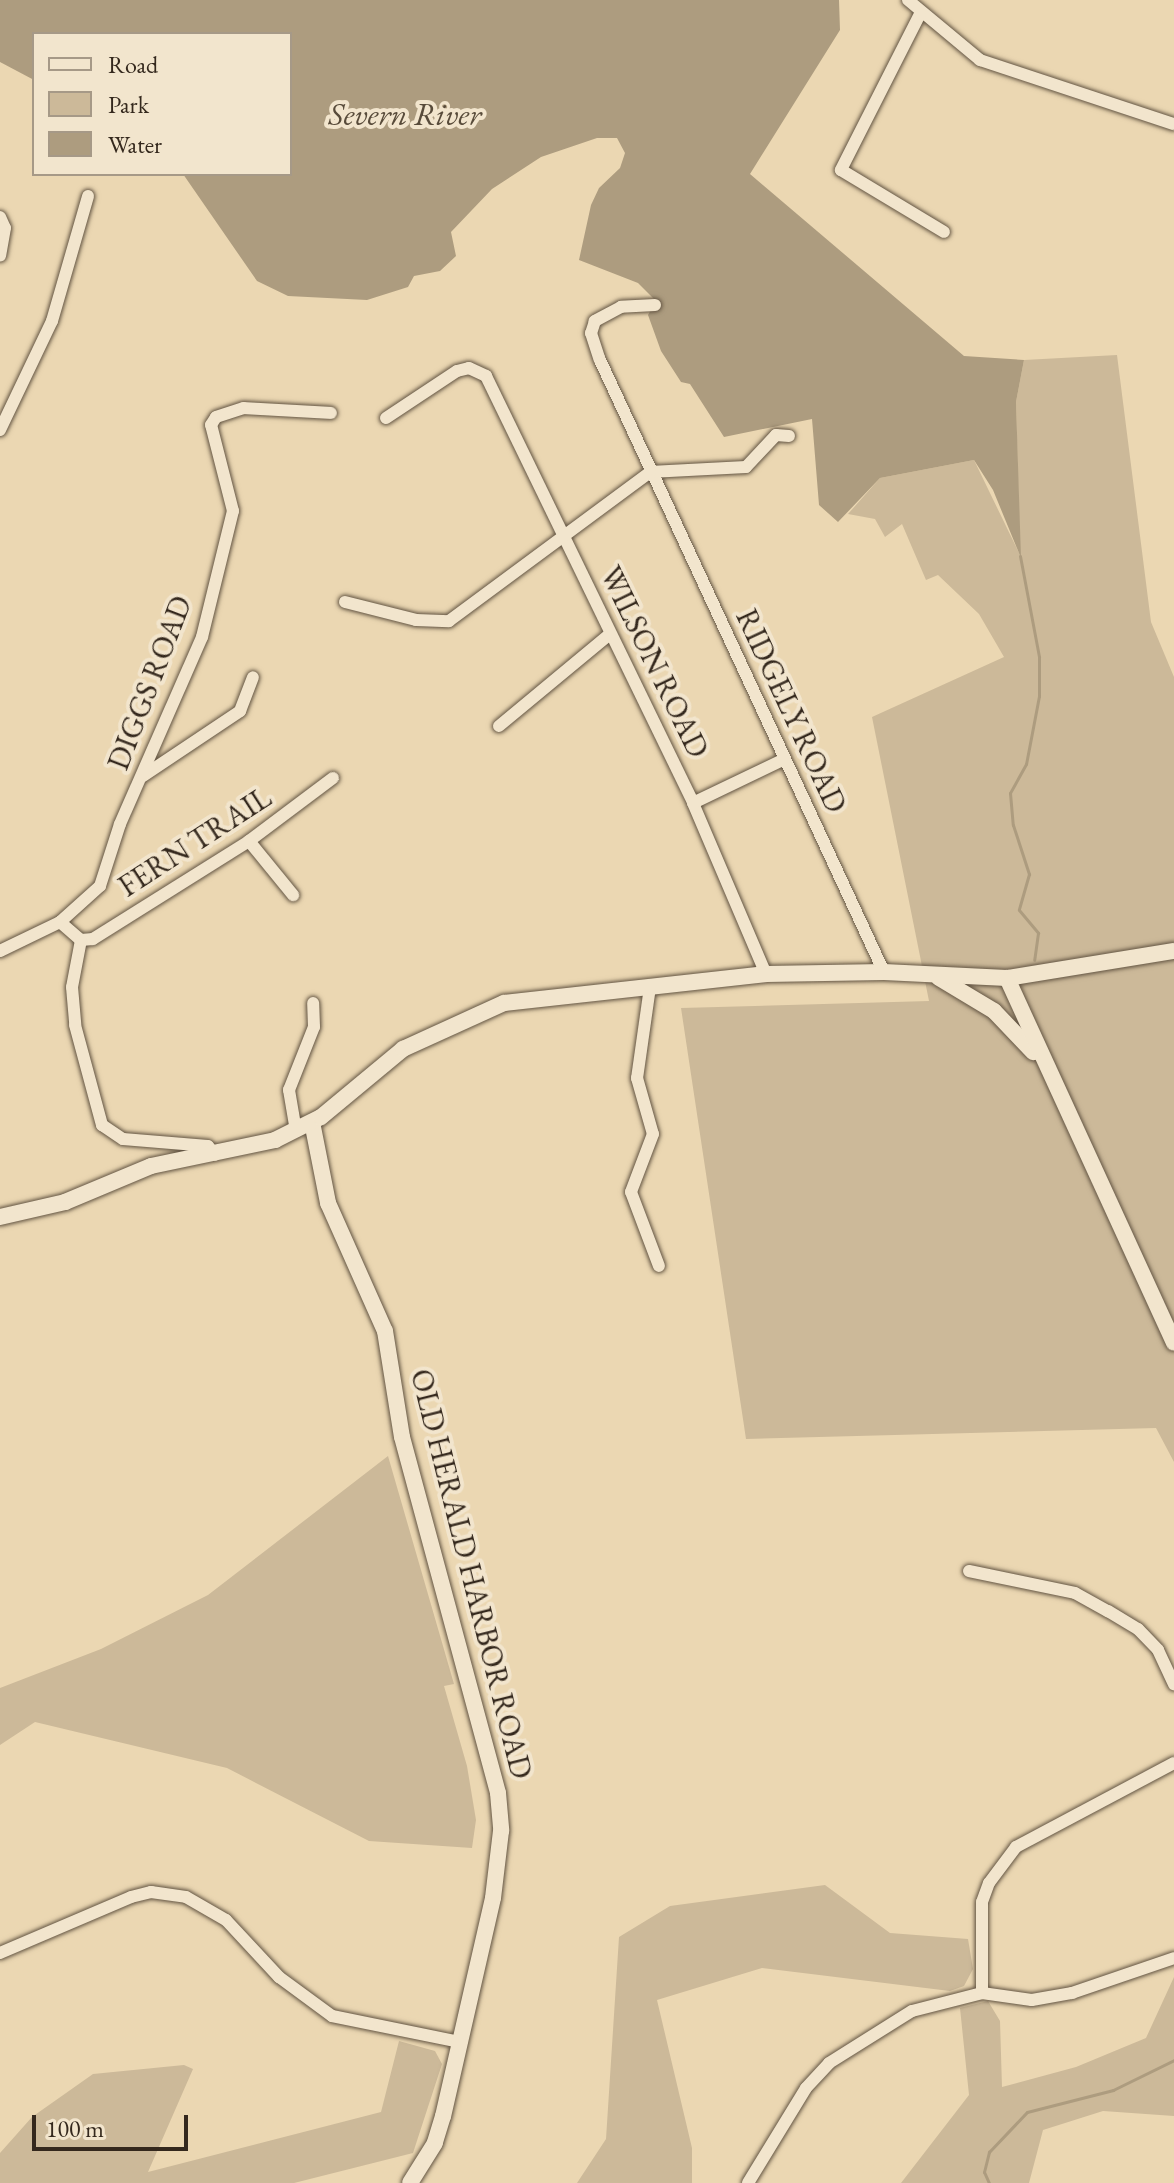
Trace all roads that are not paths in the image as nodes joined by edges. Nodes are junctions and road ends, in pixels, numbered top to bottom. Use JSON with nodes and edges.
{"nodes":[{"id":1,"x":908,"y":0,"type":"edge"},
{"id":2,"x":920,"y":14,"type":"junction"},
{"id":3,"x":1174,"y":124,"type":"edge"},
{"id":4,"x":88,"y":196,"type":"dead end"},
{"id":5,"x":0,"y":217,"type":"edge"},
{"id":6,"x":944,"y":232,"type":"dead end"},
{"id":7,"x":0,"y":256,"type":"edge"},
{"id":8,"x":655,"y":305,"type":"dead end"},
{"id":9,"x":331,"y":413,"type":"dead end"},
{"id":10,"x":386,"y":418,"type":"dead end"},
{"id":11,"x":0,"y":430,"type":"edge"},
{"id":12,"x":789,"y":436,"type":"dead end"},
{"id":13,"x":650,"y":472,"type":"junction"},
{"id":14,"x":564,"y":535,"type":"junction"},
{"id":15,"x":345,"y":602,"type":"dead end"},
{"id":16,"x":610,"y":634,"type":"junction"},
{"id":17,"x":253,"y":677,"type":"dead end"},
{"id":18,"x":499,"y":726,"type":"dead end"},
{"id":19,"x":785,"y":759,"type":"junction"},
{"id":20,"x":143,"y":776,"type":"junction"},
{"id":21,"x":333,"y":778,"type":"dead end"},
{"id":22,"x":693,"y":803,"type":"junction"},
{"id":23,"x":249,"y":841,"type":"junction"},
{"id":24,"x":293,"y":895,"type":"dead end"},
{"id":25,"x":60,"y":922,"type":"junction"},
{"id":26,"x":81,"y":940,"type":"junction"},
{"id":27,"x":0,"y":951,"type":"edge"},
{"id":28,"x":1174,"y":951,"type":"edge"},
{"id":29,"x":884,"y":972,"type":"junction"},
{"id":30,"x":766,"y":974,"type":"junction"},
{"id":31,"x":934,"y":975,"type":"junction"},
{"id":32,"x":1007,"y":978,"type":"junction"},
{"id":33,"x":650,"y":987,"type":"junction"},
{"id":34,"x":313,"y":1003,"type":"dead end"},
{"id":35,"x":1047,"y":1069,"type":"junction"},
{"id":36,"x":312,"y":1122,"type":"junction"},
{"id":37,"x":296,"y":1131,"type":"junction"},
{"id":38,"x":215,"y":1155,"type":"junction"},
{"id":39,"x":0,"y":1217,"type":"edge"},
{"id":40,"x":659,"y":1266,"type":"dead end"},
{"id":41,"x":1174,"y":1343,"type":"edge"},
{"id":42,"x":969,"y":1571,"type":"dead end"},
{"id":43,"x":1174,"y":1684,"type":"edge"},
{"id":44,"x":1174,"y":1763,"type":"edge"},
{"id":45,"x":0,"y":1953,"type":"edge"},
{"id":46,"x":1174,"y":1958,"type":"edge"},
{"id":47,"x":982,"y":1993,"type":"junction"},
{"id":48,"x":460,"y":2042,"type":"junction"},
{"id":49,"x":410,"y":2183,"type":"edge"},
{"id":50,"x":748,"y":2183,"type":"edge"}],
"edges":[{"from":1,"to":2,"type":"street"},
{"from":2,"to":3,"type":"street"},
{"from":2,"to":6,"type":"street"},
{"from":4,"to":11,"type":"street"},
{"from":5,"to":7,"type":"street"},
{"from":8,"to":13,"type":"street","name":"RIDGELY ROAD"},
{"from":9,"to":20,"type":"street","name":"DIGGS ROAD"},
{"from":10,"to":14,"type":"street","name":"WILSON ROAD"},
{"from":12,"to":13,"type":"street"},
{"from":13,"to":14,"type":"street"},
{"from":13,"to":19,"type":"street","name":"RIDGELY ROAD"},
{"from":14,"to":15,"type":"street"},
{"from":14,"to":16,"type":"street","name":"WILSON ROAD"},
{"from":16,"to":18,"type":"street"},
{"from":16,"to":22,"type":"street","name":"WILSON ROAD"},
{"from":17,"to":20,"type":"street"},
{"from":19,"to":22,"type":"street"},
{"from":19,"to":29,"type":"street","name":"RIDGELY ROAD"},
{"from":20,"to":25,"type":"street","name":"DIGGS ROAD"},
{"from":21,"to":23,"type":"street","name":"FERN TRAIL"},
{"from":22,"to":30,"type":"street","name":"WILSON ROAD"},
{"from":23,"to":24,"type":"street"},
{"from":23,"to":26,"type":"street","name":"FERN TRAIL"},
{"from":25,"to":26,"type":"street"},
{"from":25,"to":27,"type":"street","name":"DIGGS ROAD"},
{"from":26,"to":38,"type":"street"},
{"from":28,"to":32,"type":"street"},
{"from":29,"to":30,"type":"street"},
{"from":29,"to":31,"type":"street"},
{"from":30,"to":33,"type":"street"},
{"from":31,"to":32,"type":"street"},
{"from":31,"to":35,"type":"street"},
{"from":32,"to":35,"type":"street"},
{"from":33,"to":36,"type":"street"},
{"from":33,"to":40,"type":"street"},
{"from":34,"to":37,"type":"street"},
{"from":35,"to":41,"type":"street"},
{"from":36,"to":37,"type":"street"},
{"from":36,"to":48,"type":"street","name":"OLD HERALD HARBOR ROAD"},
{"from":37,"to":38,"type":"street"},
{"from":38,"to":39,"type":"street"},
{"from":42,"to":43,"type":"street"},
{"from":44,"to":47,"type":"street"},
{"from":45,"to":48,"type":"street"},
{"from":46,"to":47,"type":"street"},
{"from":47,"to":50,"type":"street"},
{"from":48,"to":49,"type":"street","name":"OLD HERALD HARBOR ROAD"}]}
